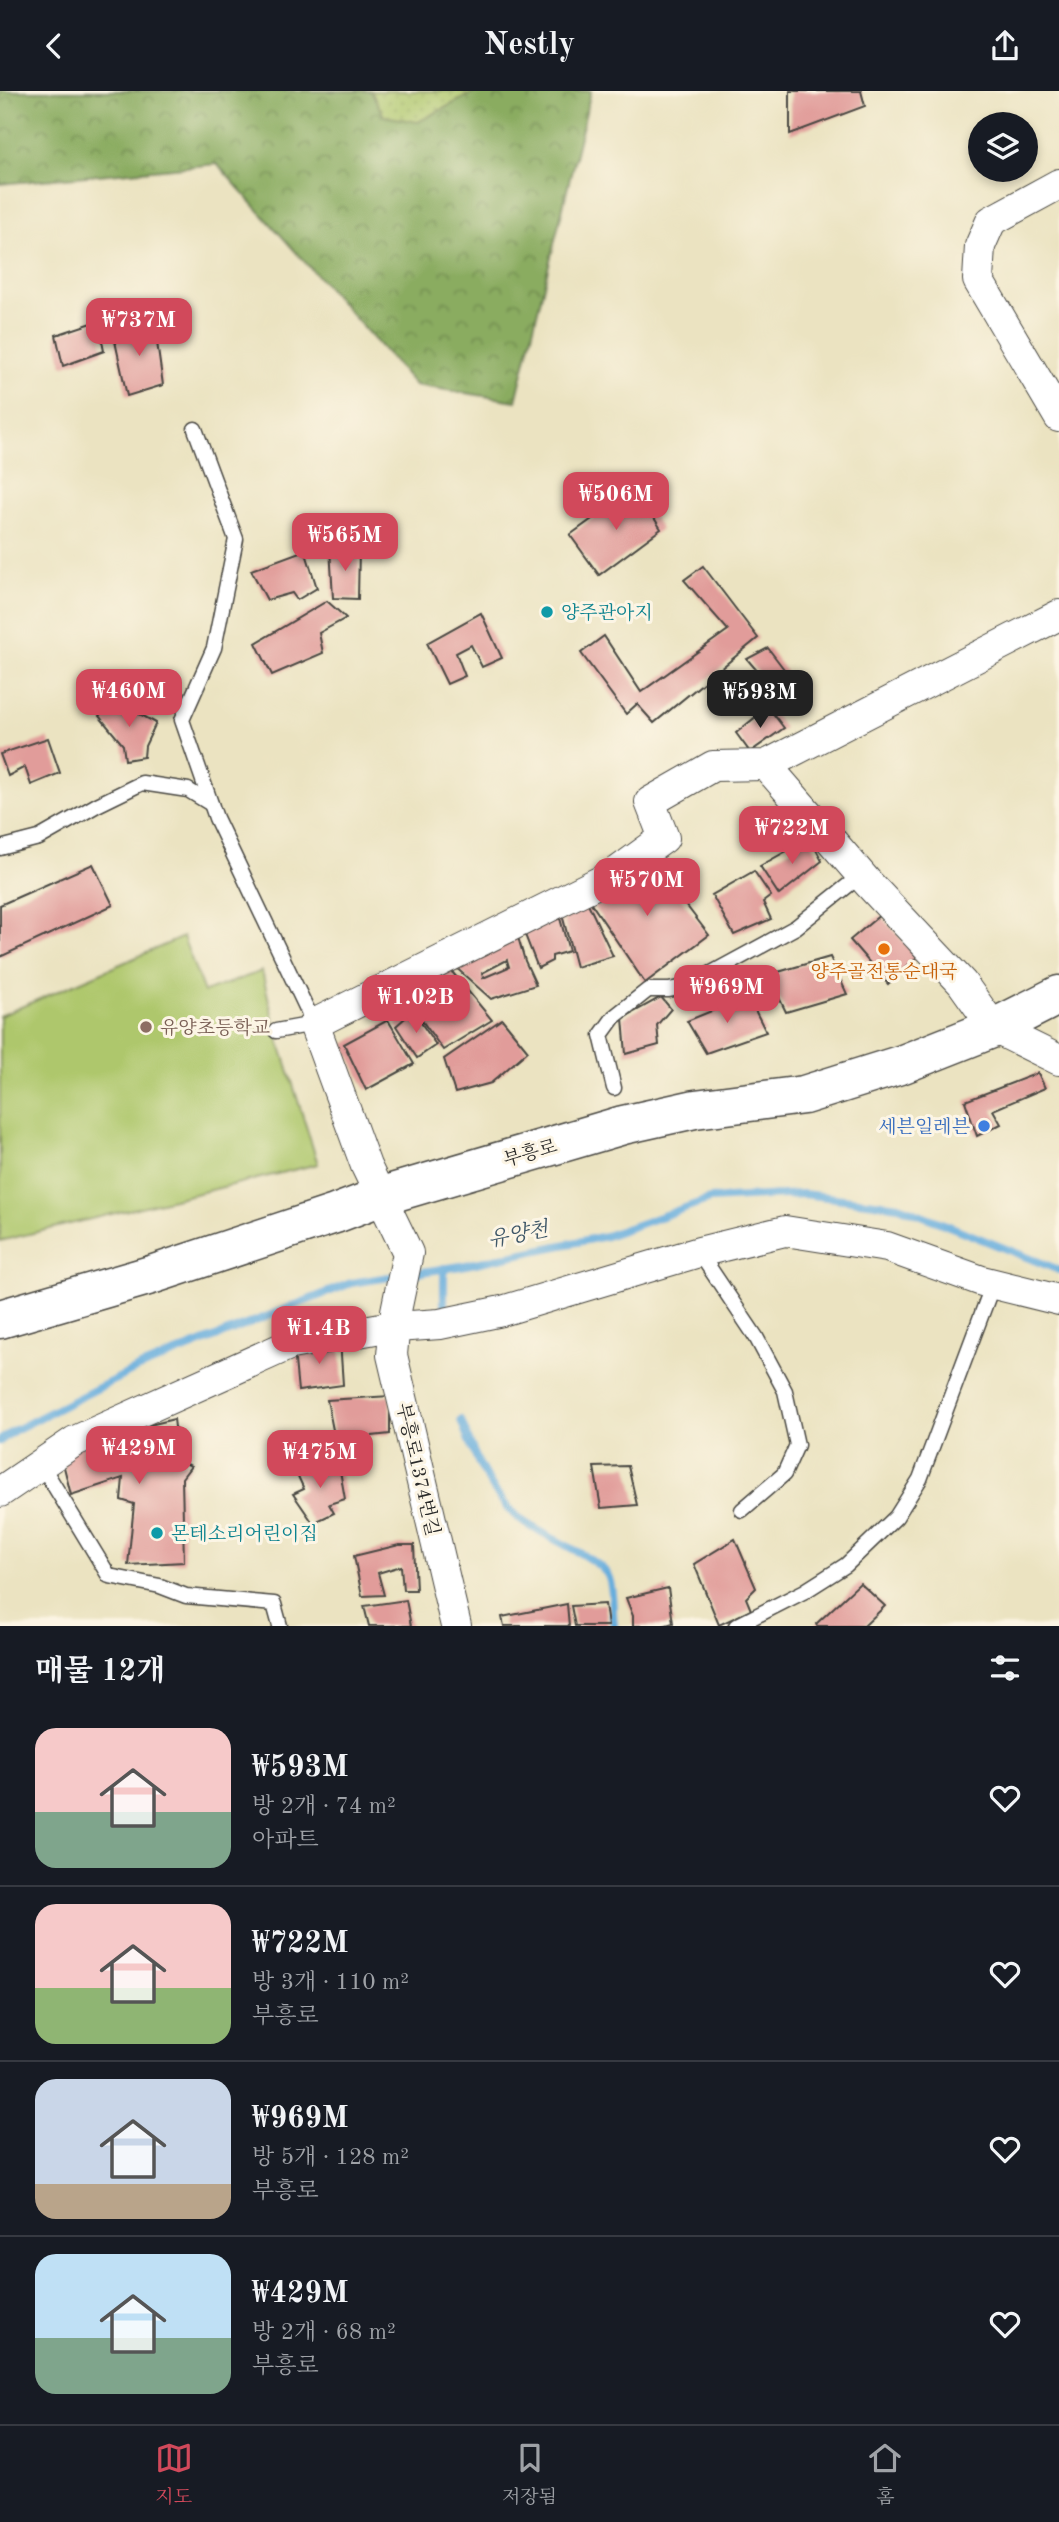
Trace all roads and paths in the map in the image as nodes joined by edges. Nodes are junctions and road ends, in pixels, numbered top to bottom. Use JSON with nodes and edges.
{"nodes":[{"id":1,"x":1059,"y":184,"type":"edge"},
{"id":2,"x":1059,"y":417,"type":"edge"},
{"id":3,"x":195,"y":429,"type":"dead end"},
{"id":4,"x":1059,"y":615,"type":"edge"},
{"id":5,"x":766,"y":765,"type":"junction"},
{"id":6,"x":211,"y":804,"type":"junction"},
{"id":7,"x":5,"y":843,"type":"edge"},
{"id":8,"x":861,"y":874,"type":"junction"},
{"id":9,"x":1050,"y":1002,"type":"edge"},
{"id":10,"x":314,"y":1024,"type":"junction"},
{"id":11,"x":994,"y":1028,"type":"junction"},
{"id":12,"x":276,"y":1031,"type":"dead end"},
{"id":13,"x":1059,"y":1060,"type":"edge"},
{"id":14,"x":614,"y":1088,"type":"dead end"},
{"id":15,"x":382,"y":1196,"type":"junction"},
{"id":16,"x":699,"y":1252,"type":"junction"},
{"id":17,"x":993,"y":1284,"type":"junction"},
{"id":18,"x":1059,"y":1300,"type":"edge"},
{"id":19,"x":0,"y":1319,"type":"edge"},
{"id":20,"x":395,"y":1319,"type":"junction"},
{"id":21,"x":41,"y":1464,"type":"junction"},
{"id":22,"x":0,"y":1492,"type":"edge"},
{"id":23,"x":742,"y":1510,"type":"dead end"},
{"id":24,"x":280,"y":1626,"type":"edge"},
{"id":25,"x":456,"y":1626,"type":"edge"},
{"id":26,"x":736,"y":1626,"type":"edge"}],
"edges":[{"from":1,"to":2,"type":"street"},
{"from":3,"to":6,"type":"lane"},
{"from":4,"to":5,"type":"street"},
{"from":5,"to":8,"type":"street"},
{"from":5,"to":10,"type":"street"},
{"from":6,"to":7,"type":"lane"},
{"from":6,"to":10,"type":"lane"},
{"from":8,"to":11,"type":"street"},
{"from":8,"to":14,"type":"lane"},
{"from":9,"to":11,"type":"main road","name":"부흥로"},
{"from":10,"to":12,"type":"lane"},
{"from":10,"to":15,"type":"street"},
{"from":11,"to":13,"type":"street"},
{"from":11,"to":15,"type":"main road","name":"부흥로"},
{"from":15,"to":19,"type":"main road","name":"부흥로"},
{"from":15,"to":20,"type":"street","name":"부흥로1374번길"},
{"from":16,"to":17,"type":"street"},
{"from":16,"to":20,"type":"street"},
{"from":16,"to":23,"type":"lane"},
{"from":17,"to":18,"type":"street"},
{"from":17,"to":26,"type":"lane"},
{"from":20,"to":21,"type":"street"},
{"from":20,"to":25,"type":"street","name":"부흥로1374번길"},
{"from":21,"to":22,"type":"street"},
{"from":21,"to":24,"type":"lane"}]}
